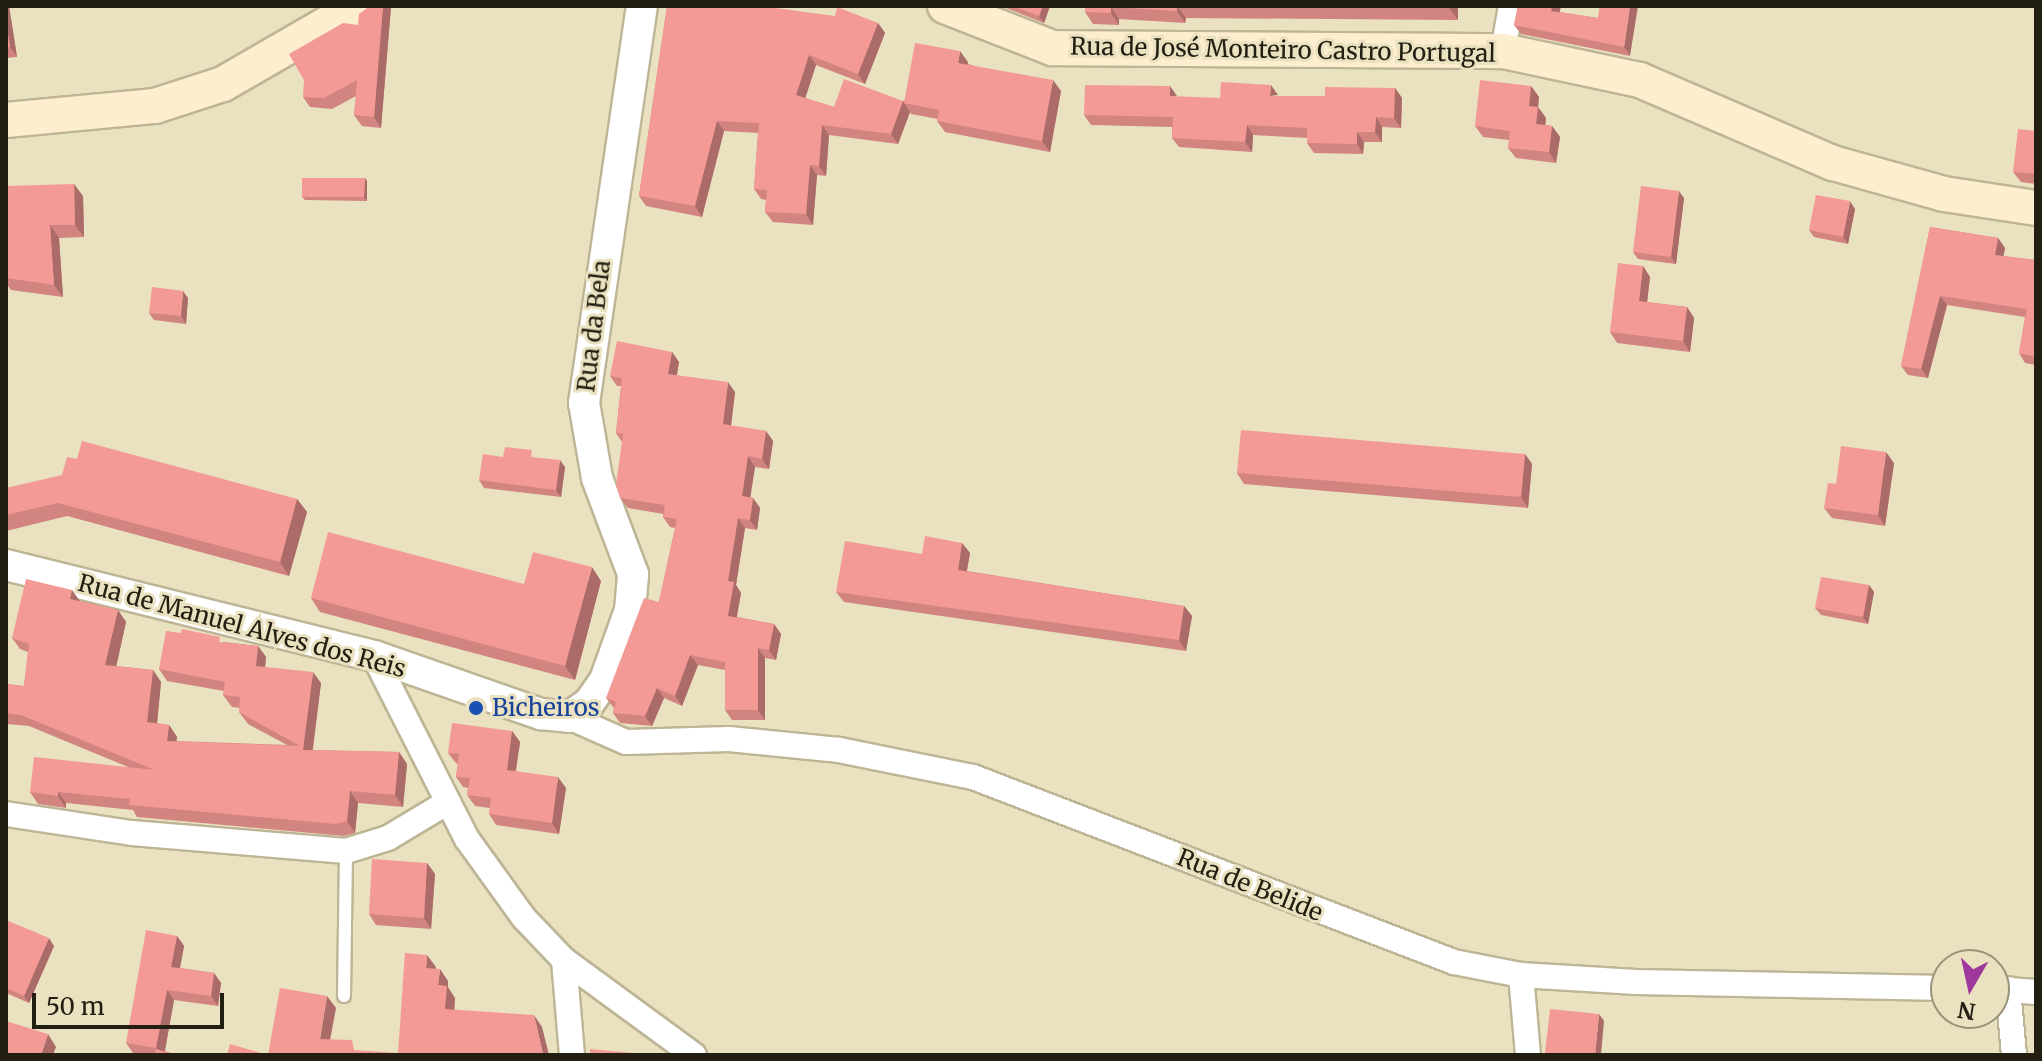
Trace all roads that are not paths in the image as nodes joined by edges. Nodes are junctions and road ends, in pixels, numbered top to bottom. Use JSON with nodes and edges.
{"nodes":[{"id":1,"x":358,"y":6,"type":"edge"},
{"id":2,"x":642,"y":6,"type":"edge"},
{"id":3,"x":945,"y":6,"type":"edge"},
{"id":4,"x":1511,"y":6,"type":"edge"},
{"id":5,"x":1503,"y":51,"type":"junction"},
{"id":6,"x":6,"y":120,"type":"edge"},
{"id":7,"x":2036,"y":208,"type":"edge"},
{"id":8,"x":6,"y":565,"type":"edge"},
{"id":9,"x":374,"y":656,"type":"junction"},
{"id":10,"x":569,"y":717,"type":"junction"},
{"id":11,"x":448,"y":802,"type":"junction"},
{"id":12,"x":6,"y":814,"type":"edge"},
{"id":13,"x":346,"y":851,"type":"junction"},
{"id":14,"x":564,"y":960,"type":"junction"},
{"id":15,"x":1521,"y":975,"type":"junction"},
{"id":16,"x":1930,"y":988,"type":"edge"},
{"id":17,"x":2010,"y":990,"type":"edge"},
{"id":18,"x":2036,"y":992,"type":"edge"},
{"id":19,"x":344,"y":996,"type":"dead end"},
{"id":20,"x":2009,"y":1029,"type":"edge"},
{"id":21,"x":572,"y":1055,"type":"edge"},
{"id":22,"x":694,"y":1055,"type":"edge"},
{"id":23,"x":1528,"y":1055,"type":"edge"},
{"id":24,"x":2014,"y":1055,"type":"edge"}],
"edges":[{"from":1,"to":6,"type":"main road"},
{"from":2,"to":10,"type":"street","name":"Rua da Bela"},
{"from":3,"to":5,"type":"main road","name":"Rua de José Monteiro Castro Portugal"},
{"from":4,"to":5,"type":"street"},
{"from":5,"to":7,"type":"main road","name":"Rua de José Monteiro Castro Portugal"},
{"from":8,"to":9,"type":"street","name":"Rua de Manuel Alves dos Reis"},
{"from":9,"to":10,"type":"street","name":"Rua de Manuel Alves dos Reis"},
{"from":9,"to":11,"type":"street"},
{"from":10,"to":15,"type":"street","name":"Rua de Belide"},
{"from":11,"to":13,"type":"street"},
{"from":11,"to":14,"type":"street"},
{"from":12,"to":13,"type":"street"},
{"from":13,"to":19,"type":"lane"},
{"from":14,"to":21,"type":"street"},
{"from":14,"to":22,"type":"street"},
{"from":15,"to":16,"type":"street","name":"Rua de Belide"},
{"from":15,"to":23,"type":"street"},
{"from":17,"to":18,"type":"street"},
{"from":20,"to":24,"type":"street"}]}
